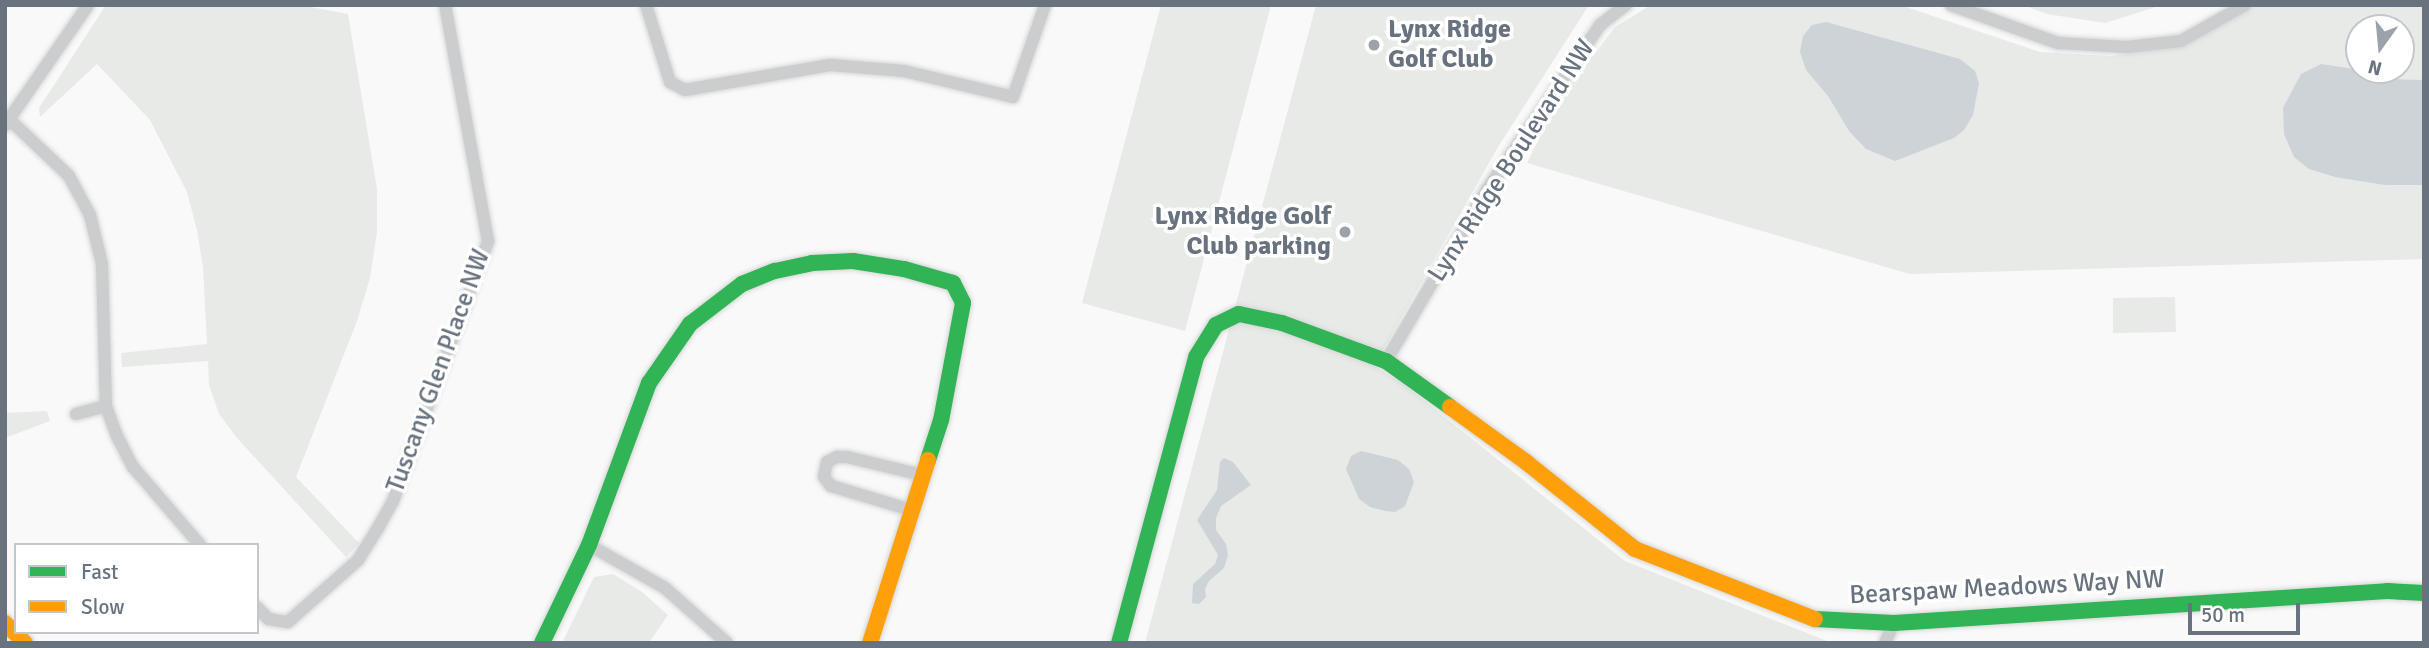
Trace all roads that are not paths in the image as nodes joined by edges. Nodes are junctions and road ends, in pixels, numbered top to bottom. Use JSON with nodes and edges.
{"nodes":[{"id":1,"x":88,"y":5,"type":"edge"},
{"id":2,"x":445,"y":5,"type":"edge"},
{"id":3,"x":646,"y":5,"type":"edge"},
{"id":4,"x":1045,"y":5,"type":"edge"},
{"id":5,"x":1626,"y":5,"type":"edge"},
{"id":6,"x":1951,"y":5,"type":"edge"},
{"id":7,"x":2245,"y":5,"type":"edge"},
{"id":8,"x":7,"y":122,"type":"edge"},
{"id":9,"x":1386,"y":361,"type":"junction"},
{"id":10,"x":106,"y":406,"type":"junction"},
{"id":11,"x":76,"y":414,"type":"dead end"},
{"id":12,"x":922,"y":475,"type":"junction"},
{"id":13,"x":911,"y":510,"type":"junction"},
{"id":14,"x":198,"y":543,"type":"edge"},
{"id":15,"x":589,"y":545,"type":"junction"},
{"id":16,"x":2424,"y":593,"type":"edge"},
{"id":17,"x":259,"y":609,"type":"edge"},
{"id":18,"x":1894,"y":623,"type":"junction"},
{"id":19,"x":542,"y":643,"type":"edge"},
{"id":20,"x":727,"y":643,"type":"edge"},
{"id":21,"x":870,"y":643,"type":"edge"},
{"id":22,"x":1119,"y":643,"type":"edge"},
{"id":23,"x":1885,"y":643,"type":"edge"}],
"edges":[{"from":1,"to":8,"type":"street"},
{"from":2,"to":17,"type":"street","name":"Tuscany Glen Place NW"},
{"from":3,"to":4,"type":"street"},
{"from":5,"to":9,"type":"street","name":"Lynx Ridge Boulevard NW"},
{"from":6,"to":7,"type":"street"},
{"from":8,"to":10,"type":"street"},
{"from":9,"to":18,"type":"street","name":"Bearspaw Meadows Way NW"},
{"from":9,"to":22,"type":"street","name":"Bearspaw Meadows Way NW"},
{"from":10,"to":11,"type":"street"},
{"from":10,"to":14,"type":"street"},
{"from":12,"to":13,"type":"street"},
{"from":12,"to":13,"type":"street"},
{"from":12,"to":15,"type":"street"},
{"from":13,"to":21,"type":"street"},
{"from":15,"to":19,"type":"street"},
{"from":15,"to":20,"type":"street"},
{"from":16,"to":18,"type":"street","name":"Bearspaw Meadows Way NW"},
{"from":18,"to":23,"type":"street"}]}
